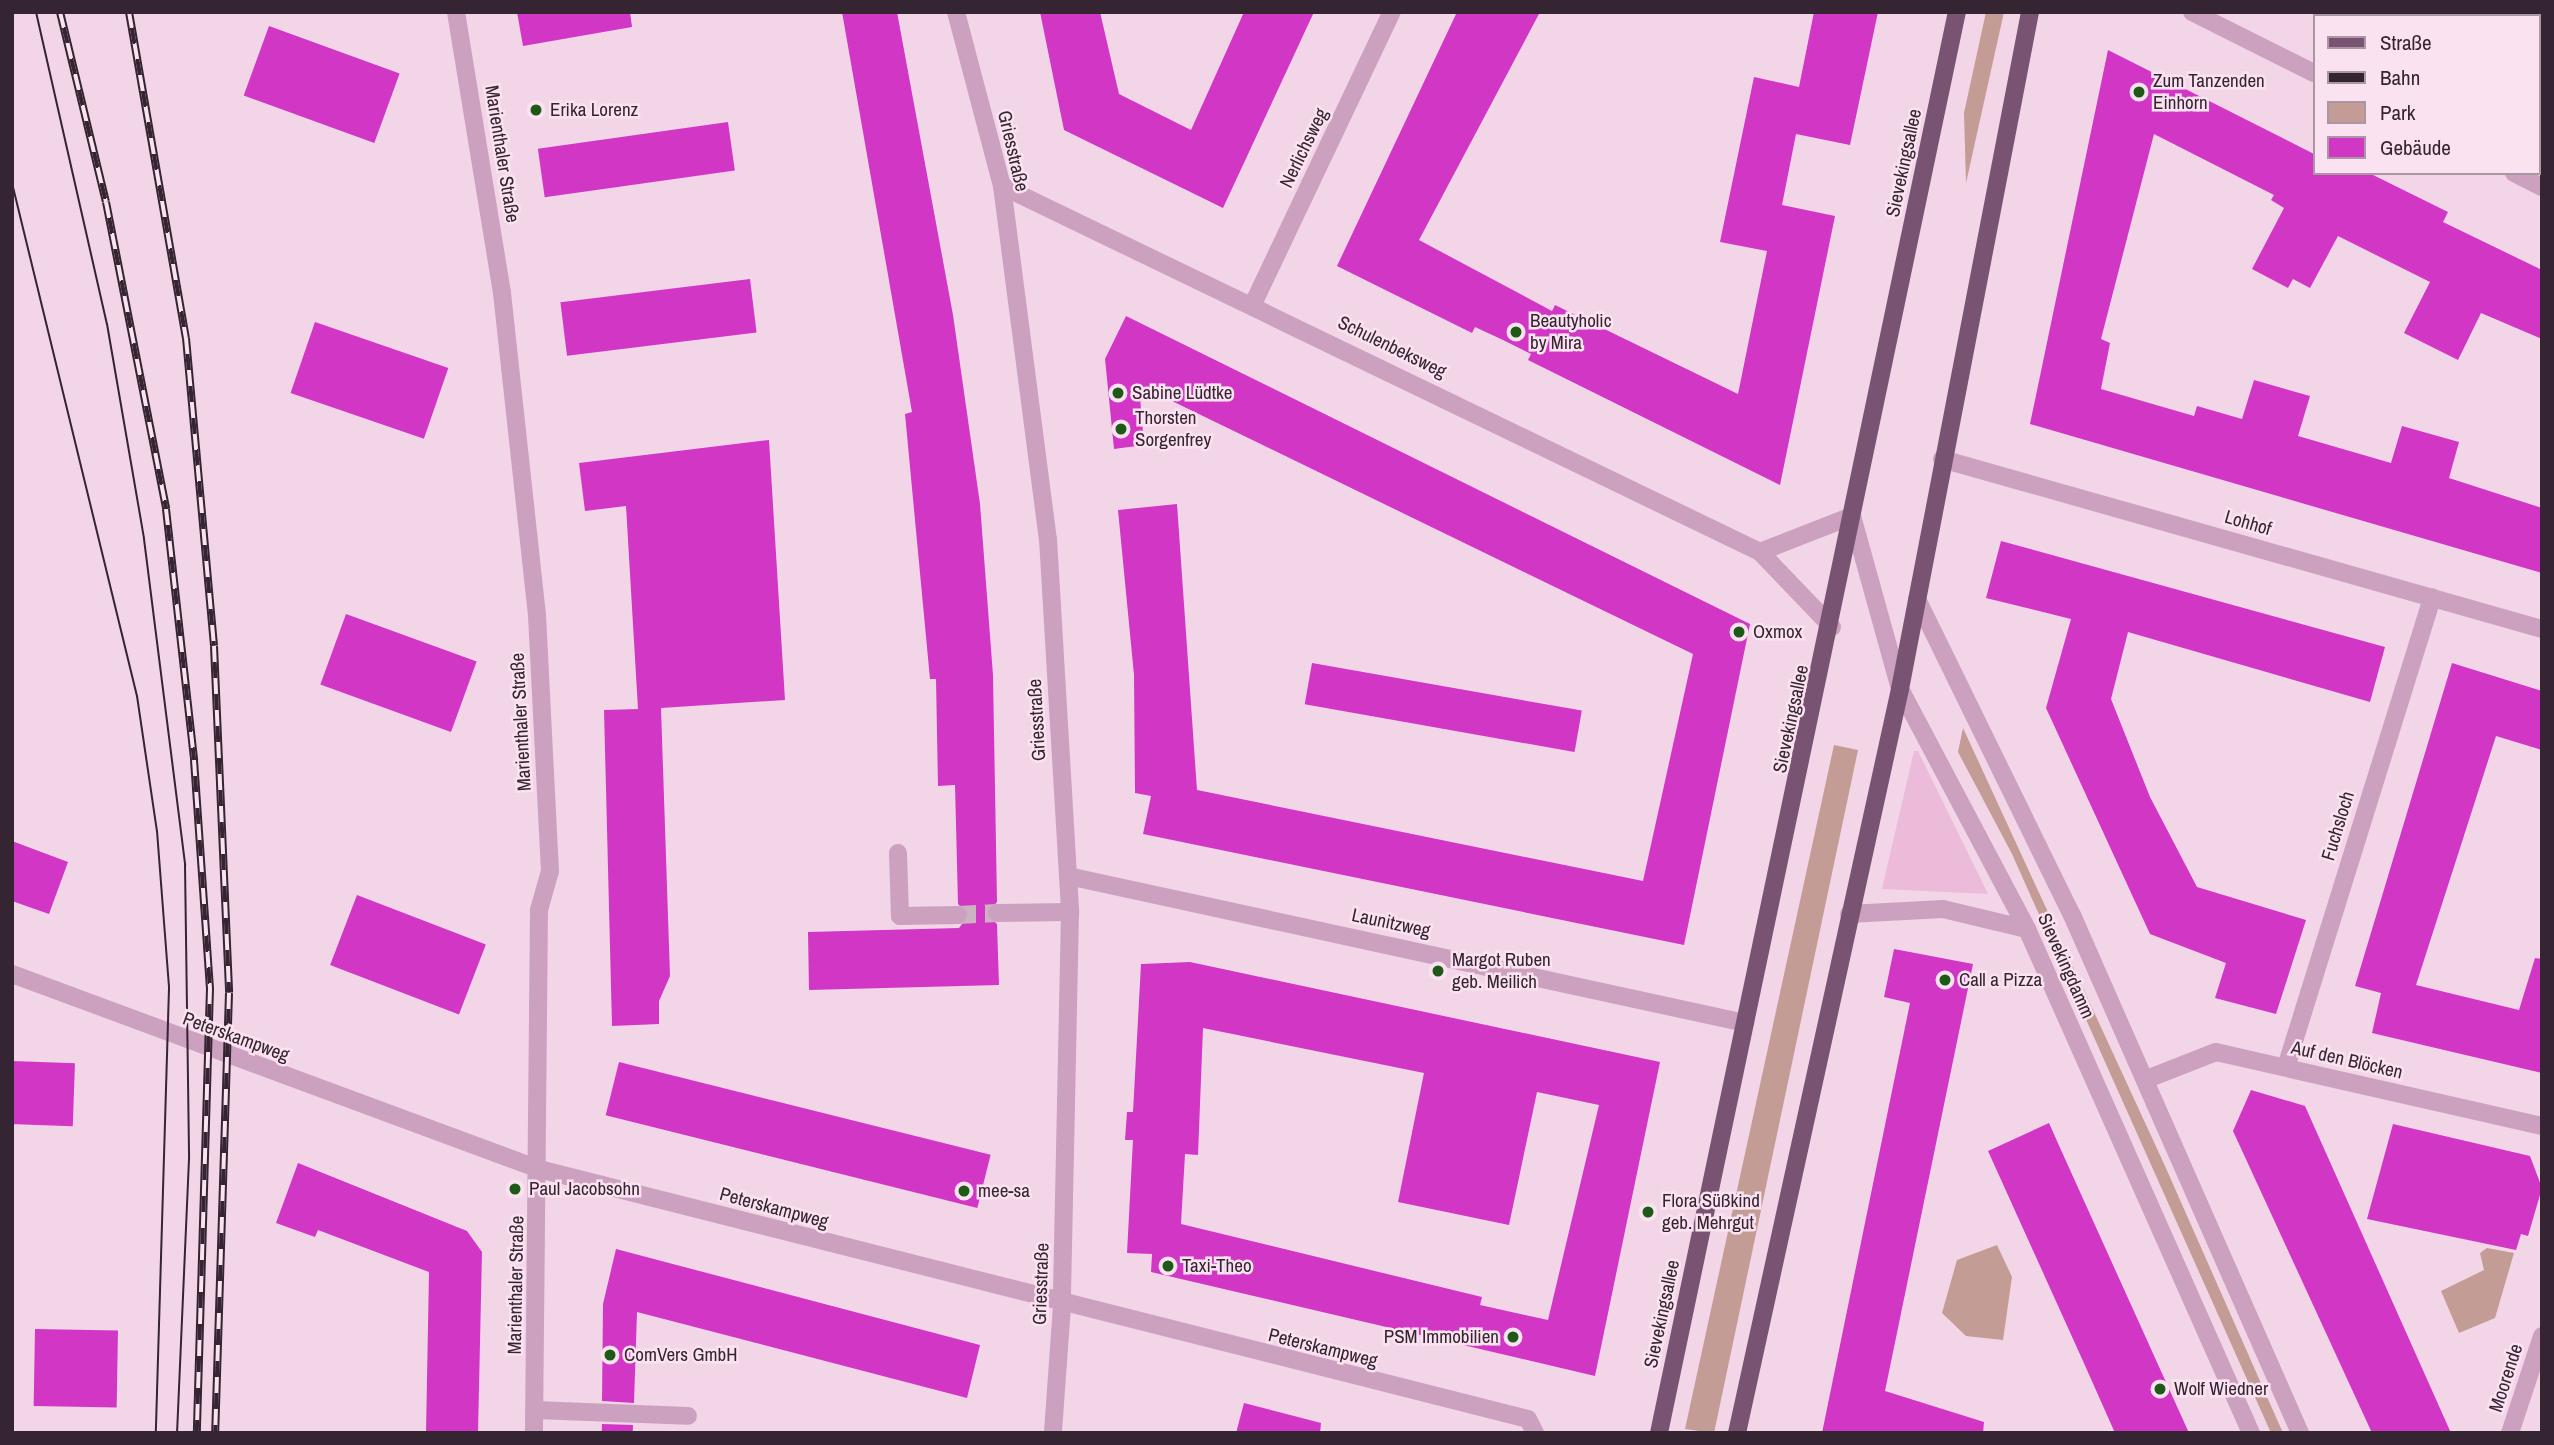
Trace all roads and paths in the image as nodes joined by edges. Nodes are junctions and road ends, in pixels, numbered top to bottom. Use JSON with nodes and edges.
{"nodes":[{"id":1,"x":456,"y":12,"type":"edge"},
{"id":2,"x":956,"y":12,"type":"edge"},
{"id":3,"x":1392,"y":12,"type":"edge"},
{"id":4,"x":1957,"y":12,"type":"edge"},
{"id":5,"x":2030,"y":12,"type":"edge"},
{"id":6,"x":2192,"y":12,"type":"edge"},
{"id":7,"x":2312,"y":72,"type":"edge"},
{"id":8,"x":2518,"y":175,"type":"edge"},
{"id":9,"x":1002,"y":186,"type":"junction"},
{"id":10,"x":2542,"y":187,"type":"edge"},
{"id":11,"x":1254,"y":302,"type":"junction"},
{"id":12,"x":1942,"y":459,"type":"junction"},
{"id":13,"x":1852,"y":516,"type":"junction"},
{"id":14,"x":1760,"y":552,"type":"junction"},
{"id":15,"x":2432,"y":597,"type":"junction"},
{"id":16,"x":1917,"y":599,"type":"junction"},
{"id":17,"x":1832,"y":628,"type":"junction"},
{"id":18,"x":2542,"y":629,"type":"edge"},
{"id":19,"x":1900,"y":689,"type":"junction"},
{"id":20,"x":898,"y":853,"type":"dead end"},
{"id":21,"x":1068,"y":876,"type":"junction"},
{"id":22,"x":1070,"y":912,"type":"junction"},
{"id":23,"x":997,"y":914,"type":"tunnel mouth"},
{"id":24,"x":1849,"y":914,"type":"junction"},
{"id":25,"x":958,"y":915,"type":"tunnel mouth"},
{"id":26,"x":2027,"y":929,"type":"junction"},
{"id":27,"x":12,"y":974,"type":"edge"},
{"id":28,"x":1745,"y":1023,"type":"junction"},
{"id":29,"x":2286,"y":1067,"type":"junction"},
{"id":30,"x":2147,"y":1079,"type":"junction"},
{"id":31,"x":2542,"y":1126,"type":"edge"},
{"id":32,"x":540,"y":1169,"type":"junction"},
{"id":33,"x":1062,"y":1306,"type":"junction"},
{"id":34,"x":2542,"y":1336,"type":"edge"},
{"id":35,"x":535,"y":1410,"type":"junction"},
{"id":36,"x":688,"y":1416,"type":"dead end"},
{"id":37,"x":534,"y":1433,"type":"edge"},
{"id":38,"x":1053,"y":1433,"type":"edge"},
{"id":39,"x":1535,"y":1433,"type":"edge"},
{"id":40,"x":1659,"y":1433,"type":"edge"},
{"id":41,"x":1737,"y":1433,"type":"edge"},
{"id":42,"x":2251,"y":1433,"type":"edge"},
{"id":43,"x":2300,"y":1433,"type":"edge"},
{"id":44,"x":2511,"y":1433,"type":"edge"}],
"edges":[{"from":1,"to":32,"type":"street","name":"Marienthaler Straße"},
{"from":2,"to":9,"type":"street","name":"Griesstraße"},
{"from":3,"to":11,"type":"street","name":"Nerlichsweg"},
{"from":4,"to":13,"type":"main road","name":"Sievekingsallee"},
{"from":5,"to":12,"type":"main road"},
{"from":6,"to":7,"type":"street"},
{"from":8,"to":10,"type":"street"},
{"from":9,"to":11,"type":"street","name":"Schulenbeksweg"},
{"from":9,"to":21,"type":"street","name":"Griesstraße"},
{"from":11,"to":14,"type":"street","name":"Schulenbeksweg"},
{"from":12,"to":15,"type":"street","name":"Lohhof"},
{"from":12,"to":16,"type":"main road"},
{"from":13,"to":14,"type":"street"},
{"from":13,"to":17,"type":"main road","name":"Sievekingsallee"},
{"from":13,"to":19,"type":"street","name":"Sievekingdamm"},
{"from":14,"to":17,"type":"street","name":"Schulenbeksweg"},
{"from":15,"to":18,"type":"street","name":"Lohhof"},
{"from":15,"to":29,"type":"street","name":"Fuchsloch"},
{"from":16,"to":19,"type":"main road"},
{"from":16,"to":30,"type":"street","name":"Sievekingdamm"},
{"from":17,"to":28,"type":"main road","name":"Sievekingsallee"},
{"from":19,"to":24,"type":"main road"},
{"from":19,"to":26,"type":"street","name":"Sievekingdamm"},
{"from":20,"to":25,"type":"street"},
{"from":21,"to":22,"type":"street","name":"Griesstraße"},
{"from":21,"to":28,"type":"street","name":"Launitzweg"},
{"from":22,"to":23,"type":"street"},
{"from":22,"to":33,"type":"street","name":"Griesstraße"},
{"from":24,"to":26,"type":"street"},
{"from":24,"to":41,"type":"main road"},
{"from":26,"to":42,"type":"street","name":"Sievekingdamm"},
{"from":27,"to":32,"type":"street","name":"Peterskampweg"},
{"from":28,"to":40,"type":"main road","name":"Sievekingsallee"},
{"from":29,"to":30,"type":"street","name":"Auf den Blöcken"},
{"from":29,"to":31,"type":"street","name":"Auf den Blöcken"},
{"from":30,"to":43,"type":"street","name":"Sievekingdamm"},
{"from":32,"to":33,"type":"street","name":"Peterskampweg"},
{"from":32,"to":35,"type":"street","name":"Marienthaler Straße"},
{"from":33,"to":38,"type":"street","name":"Griesstraße"},
{"from":33,"to":39,"type":"street","name":"Peterskampweg"},
{"from":34,"to":44,"type":"street","name":"Moorende"},
{"from":35,"to":36,"type":"street"},
{"from":35,"to":37,"type":"street","name":"Marienthaler Straße"}]}
